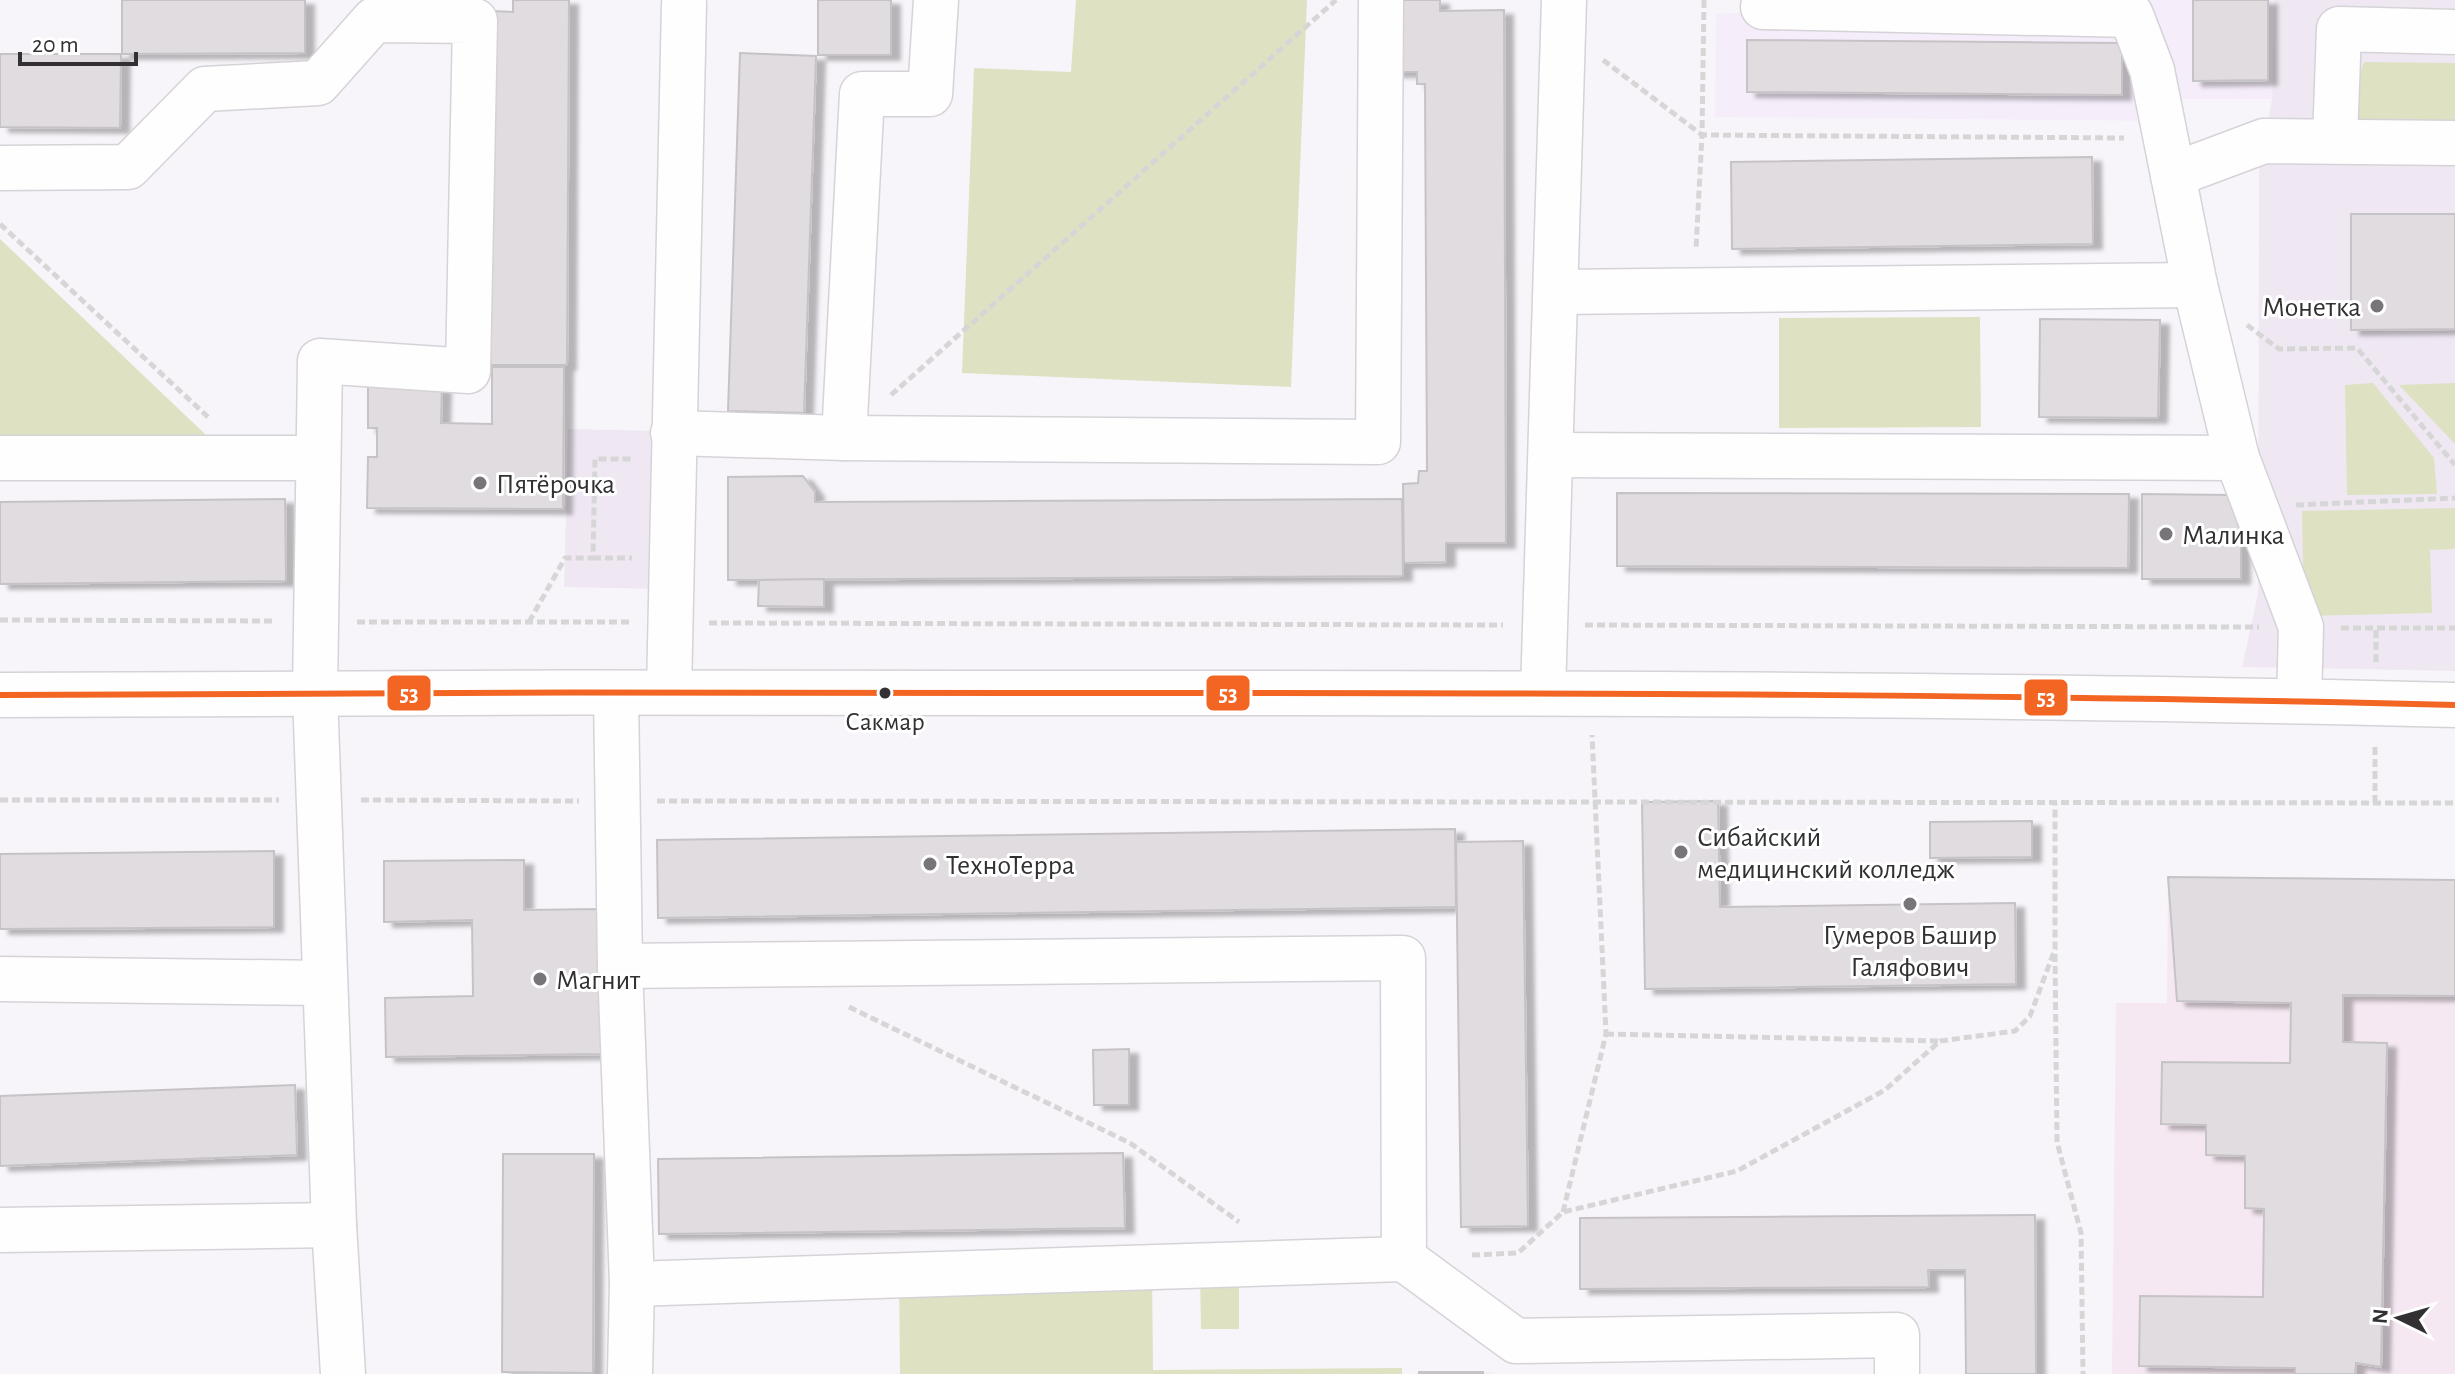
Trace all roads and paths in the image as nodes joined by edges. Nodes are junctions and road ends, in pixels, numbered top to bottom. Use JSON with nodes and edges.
{"nodes":[{"id":1,"x":936,"y":0,"type":"edge"},
{"id":2,"x":1336,"y":0,"type":"edge"},
{"id":3,"x":1381,"y":0,"type":"edge"},
{"id":4,"x":1704,"y":0,"type":"edge"},
{"id":5,"x":684,"y":4,"type":"dead end"},
{"id":6,"x":1876,"y":5,"type":"edge"},
{"id":7,"x":1763,"y":7,"type":"dead end"},
{"id":8,"x":2132,"y":7,"type":"edge"},
{"id":9,"x":1564,"y":14,"type":"edge"},
{"id":10,"x":2345,"y":15,"type":"edge"},
{"id":11,"x":2455,"y":32,"type":"edge"},
{"id":12,"x":1702,"y":135,"type":"junction"},
{"id":13,"x":2335,"y":141,"type":"junction"},
{"id":14,"x":2455,"y":143,"type":"edge"},
{"id":15,"x":2169,"y":157,"type":"junction"},
{"id":16,"x":0,"y":168,"type":"edge"},
{"id":17,"x":0,"y":224,"type":"edge"},
{"id":18,"x":2195,"y":285,"type":"junction"},
{"id":19,"x":1695,"y":290,"type":"junction"},
{"id":20,"x":1556,"y":292,"type":"junction"},
{"id":21,"x":891,"y":396,"type":"dead end"},
{"id":22,"x":844,"y":438,"type":"junction"},
{"id":23,"x":673,"y":445,"type":"junction"},
{"id":24,"x":1551,"y":455,"type":"junction"},
{"id":25,"x":0,"y":458,"type":"edge"},
{"id":26,"x":252,"y":458,"type":"junction"},
{"id":27,"x":318,"y":458,"type":"junction"},
{"id":28,"x":2237,"y":458,"type":"junction"},
{"id":29,"x":2455,"y":465,"type":"edge"},
{"id":30,"x":2455,"y":498,"type":"edge"},
{"id":31,"x":2255,"y":507,"type":"junction"},
{"id":32,"x":1590,"y":615,"type":"dead end"},
{"id":33,"x":0,"y":620,"type":"edge"},
{"id":34,"x":316,"y":621,"type":"junction"},
{"id":35,"x":529,"y":622,"type":"junction"},
{"id":36,"x":670,"y":622,"type":"junction"},
{"id":37,"x":1545,"y":625,"type":"junction"},
{"id":38,"x":1589,"y":625,"type":"junction"},
{"id":39,"x":2301,"y":627,"type":"junction"},
{"id":40,"x":2455,"y":628,"type":"edge"},
{"id":41,"x":669,"y":692,"type":"junction"},
{"id":42,"x":315,"y":693,"type":"junction"},
{"id":43,"x":616,"y":693,"type":"junction"},
{"id":44,"x":1543,"y":693,"type":"junction"},
{"id":45,"x":1591,"y":693,"type":"junction"},
{"id":46,"x":0,"y":695,"type":"edge"},
{"id":47,"x":2299,"y":701,"type":"junction"},
{"id":48,"x":2455,"y":705,"type":"edge"},
{"id":49,"x":0,"y":800,"type":"edge"},
{"id":50,"x":319,"y":800,"type":"junction"},
{"id":51,"x":618,"y":801,"type":"junction"},
{"id":52,"x":1594,"y":802,"type":"junction"},
{"id":53,"x":2055,"y":803,"type":"junction"},
{"id":54,"x":2455,"y":803,"type":"edge"},
{"id":55,"x":2055,"y":949,"type":"junction"},
{"id":56,"x":620,"y":966,"type":"junction"},
{"id":57,"x":0,"y":979,"type":"edge"},
{"id":58,"x":325,"y":983,"type":"junction"},
{"id":59,"x":847,"y":1006,"type":"dead end"},
{"id":60,"x":1606,"y":1034,"type":"junction"},
{"id":61,"x":1940,"y":1041,"type":"junction"},
{"id":62,"x":1563,"y":1212,"type":"junction"},
{"id":63,"x":334,"y":1225,"type":"junction"},
{"id":64,"x":1244,"y":1226,"type":"dead end"},
{"id":65,"x":0,"y":1230,"type":"edge"},
{"id":66,"x":1404,"y":1259,"type":"junction"},
{"id":67,"x":632,"y":1284,"type":"junction"},
{"id":68,"x":343,"y":1374,"type":"edge"},
{"id":69,"x":630,"y":1374,"type":"edge"},
{"id":70,"x":1897,"y":1374,"type":"edge"},
{"id":71,"x":2083,"y":1374,"type":"edge"}],
"edges":[{"from":1,"to":22,"type":"street"},
{"from":2,"to":21,"type":"path"},
{"from":3,"to":22,"type":"street"},
{"from":4,"to":12,"type":"path"},
{"from":5,"to":23,"type":"street"},
{"from":6,"to":7,"type":"street"},
{"from":6,"to":8,"type":"street"},
{"from":8,"to":15,"type":"street"},
{"from":9,"to":12,"type":"path"},
{"from":9,"to":20,"type":"street"},
{"from":10,"to":11,"type":"street"},
{"from":10,"to":13,"type":"street"},
{"from":12,"to":15,"type":"path"},
{"from":12,"to":19,"type":"path"},
{"from":13,"to":14,"type":"street"},
{"from":13,"to":15,"type":"street"},
{"from":15,"to":18,"type":"street"},
{"from":16,"to":27,"type":"street"},
{"from":17,"to":26,"type":"path"},
{"from":18,"to":19,"type":"street"},
{"from":18,"to":28,"type":"street"},
{"from":18,"to":29,"type":"path"},
{"from":19,"to":20,"type":"street"},
{"from":20,"to":24,"type":"street"},
{"from":22,"to":23,"type":"street"},
{"from":23,"to":35,"type":"path"},
{"from":23,"to":36,"type":"street"},
{"from":24,"to":28,"type":"street"},
{"from":24,"to":37,"type":"street"},
{"from":25,"to":26,"type":"street"},
{"from":26,"to":27,"type":"street"},
{"from":27,"to":34,"type":"street"},
{"from":28,"to":31,"type":"street"},
{"from":30,"to":31,"type":"path"},
{"from":31,"to":39,"type":"street"},
{"from":32,"to":38,"type":"path"},
{"from":33,"to":34,"type":"path"},
{"from":34,"to":35,"type":"path"},
{"from":34,"to":42,"type":"street"},
{"from":35,"to":36,"type":"path"},
{"from":36,"to":37,"type":"path"},
{"from":36,"to":41,"type":"street"},
{"from":37,"to":38,"type":"path"},
{"from":37,"to":44,"type":"street"},
{"from":38,"to":39,"type":"path"},
{"from":38,"to":45,"type":"path"},
{"from":39,"to":40,"type":"path"},
{"from":39,"to":47,"type":"street"},
{"from":41,"to":43,"type":"street"},
{"from":41,"to":44,"type":"street"},
{"from":42,"to":43,"type":"street"},
{"from":42,"to":46,"type":"street"},
{"from":42,"to":50,"type":"street"},
{"from":43,"to":51,"type":"street"},
{"from":44,"to":45,"type":"street"},
{"from":45,"to":47,"type":"street"},
{"from":45,"to":52,"type":"path"},
{"from":47,"to":48,"type":"street"},
{"from":49,"to":50,"type":"path"},
{"from":50,"to":51,"type":"path"},
{"from":50,"to":58,"type":"street"},
{"from":51,"to":52,"type":"path"},
{"from":51,"to":56,"type":"street"},
{"from":52,"to":53,"type":"path"},
{"from":52,"to":60,"type":"path"},
{"from":53,"to":54,"type":"path"},
{"from":53,"to":55,"type":"path"},
{"from":55,"to":61,"type":"path"},
{"from":55,"to":71,"type":"path"},
{"from":56,"to":66,"type":"street"},
{"from":56,"to":67,"type":"street"},
{"from":57,"to":58,"type":"street"},
{"from":58,"to":63,"type":"street"},
{"from":59,"to":64,"type":"path"},
{"from":60,"to":61,"type":"path"},
{"from":60,"to":62,"type":"path"},
{"from":61,"to":62,"type":"path"},
{"from":62,"to":66,"type":"path"},
{"from":63,"to":65,"type":"street"},
{"from":63,"to":68,"type":"street"},
{"from":66,"to":67,"type":"street"},
{"from":66,"to":70,"type":"street"},
{"from":67,"to":69,"type":"street"}]}
